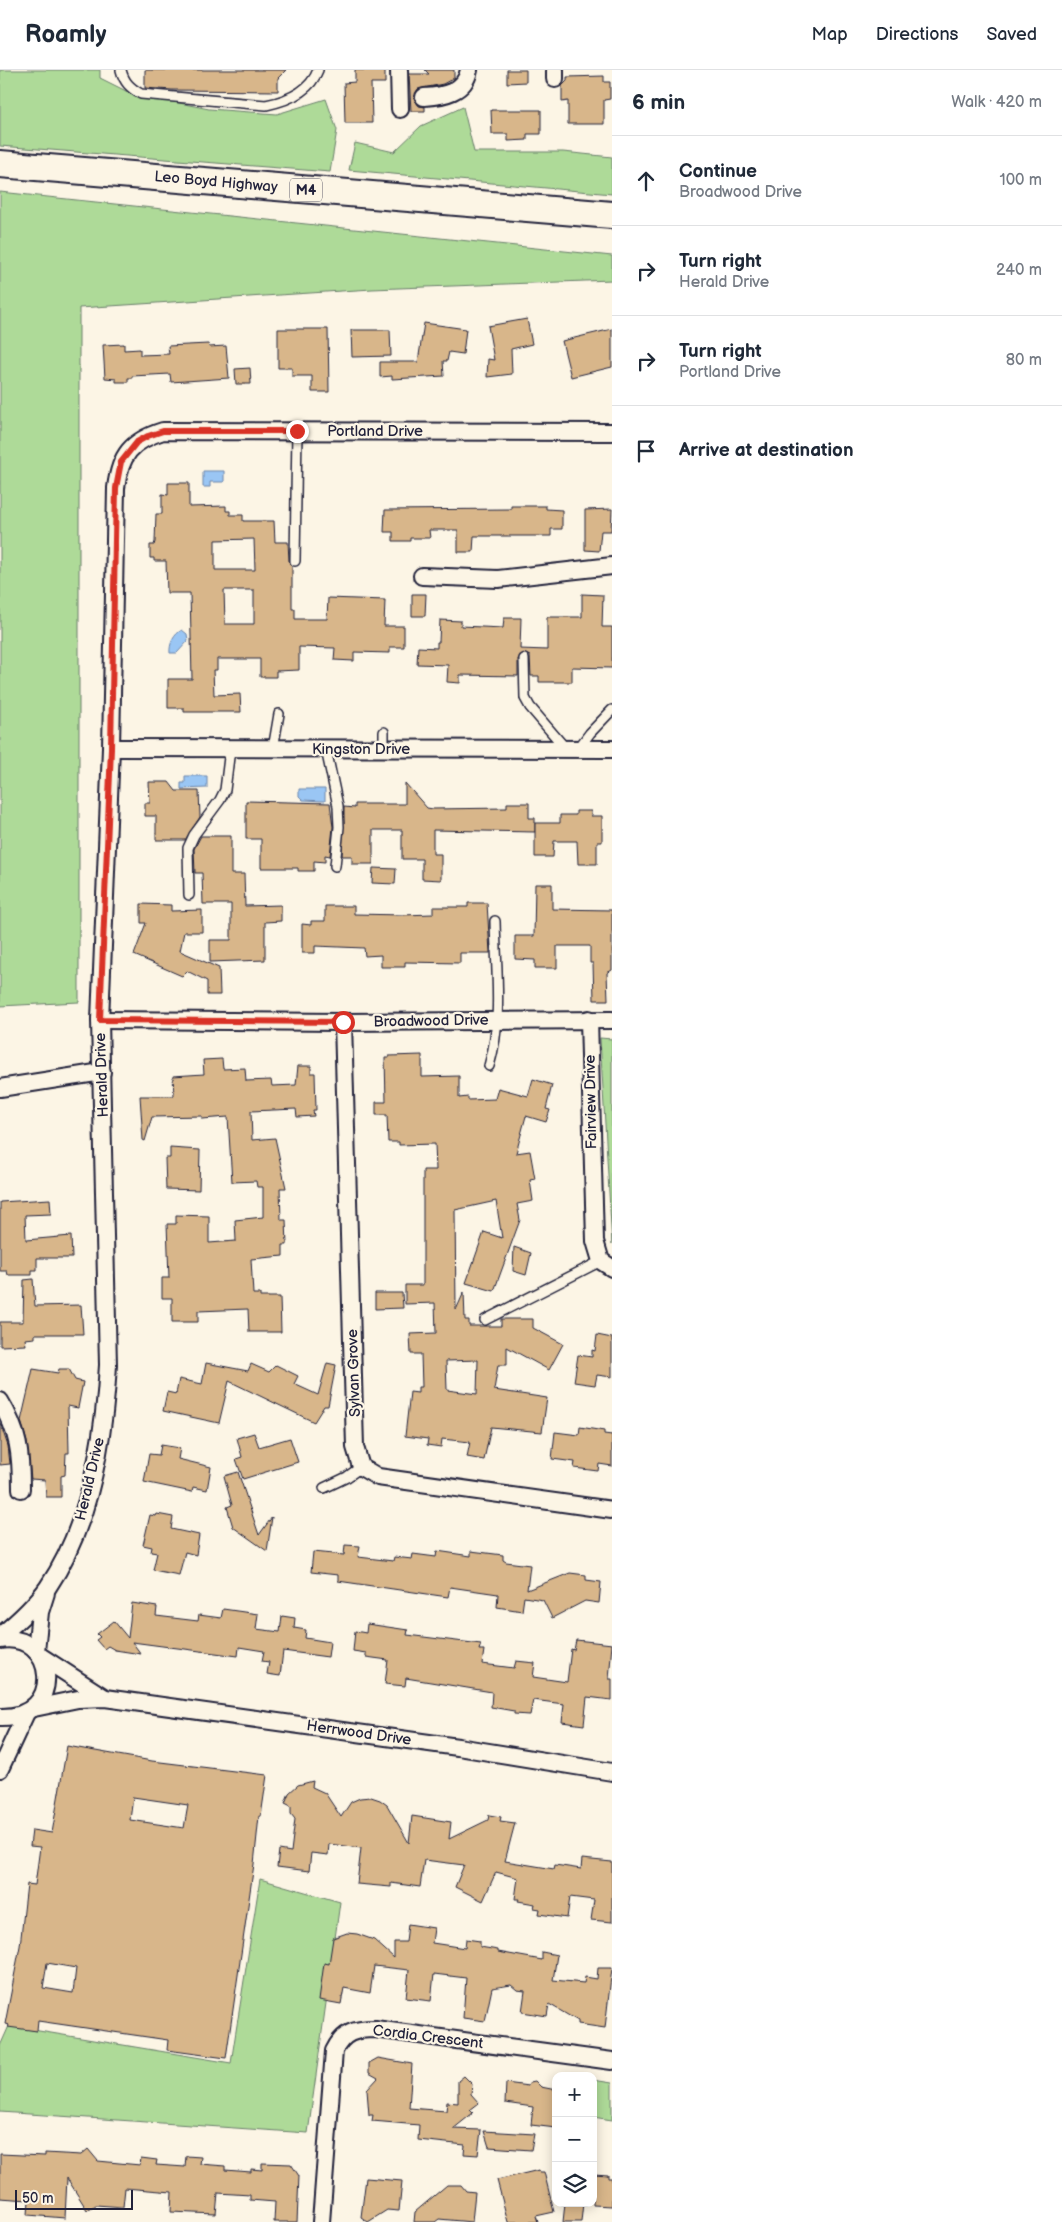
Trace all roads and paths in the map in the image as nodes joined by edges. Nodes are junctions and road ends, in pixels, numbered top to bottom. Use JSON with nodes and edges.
{"nodes":[{"id":1,"x":121,"y":70,"type":"edge"},
{"id":2,"x":318,"y":70,"type":"edge"},
{"id":3,"x":399,"y":70,"type":"edge"},
{"id":4,"x":469,"y":70,"type":"edge"},
{"id":5,"x":424,"y":97,"type":"dead end"},
{"id":6,"x":400,"y":109,"type":"dead end"},
{"id":7,"x":0,"y":164,"type":"edge"},
{"id":8,"x":612,"y":215,"type":"edge"},
{"id":9,"x":297,"y":431,"type":"junction"},
{"id":10,"x":612,"y":432,"type":"edge"},
{"id":11,"x":121,"y":462,"type":"joint"},
{"id":12,"x":295,"y":561,"type":"dead end"},
{"id":13,"x":612,"y":566,"type":"edge"},
{"id":14,"x":422,"y":576,"type":"dead end"},
{"id":15,"x":524,"y":659,"type":"dead end"},
{"id":16,"x":612,"y":710,"type":"edge"},
{"id":17,"x":279,"y":714,"type":"dead end"},
{"id":18,"x":384,"y":732,"type":"dead end"},
{"id":19,"x":111,"y":748,"type":"junction"},
{"id":20,"x":230,"y":749,"type":"junction"},
{"id":21,"x":272,"y":749,"type":"junction"},
{"id":22,"x":326,"y":749,"type":"junction"},
{"id":23,"x":384,"y":749,"type":"junction"},
{"id":24,"x":572,"y":749,"type":"junction"},
{"id":25,"x":612,"y":749,"type":"edge"},
{"id":26,"x":335,"y":866,"type":"dead end"},
{"id":27,"x":189,"y":895,"type":"dead end"},
{"id":28,"x":495,"y":921,"type":"dead end"},
{"id":29,"x":589,"y":1019,"type":"junction"},
{"id":30,"x":100,"y":1020,"type":"junction"},
{"id":31,"x":498,"y":1020,"type":"junction"},
{"id":32,"x":612,"y":1020,"type":"edge"},
{"id":33,"x":343,"y":1022,"type":"junction"},
{"id":34,"x":489,"y":1066,"type":"dead end"},
{"id":35,"x":102,"y":1072,"type":"junction"},
{"id":36,"x":0,"y":1088,"type":"edge"},
{"id":37,"x":607,"y":1265,"type":"edge"},
{"id":38,"x":485,"y":1320,"type":"dead end"},
{"id":39,"x":0,"y":1401,"type":"edge"},
{"id":40,"x":361,"y":1467,"type":"junction"},
{"id":41,"x":324,"y":1488,"type":"dead end"},
{"id":42,"x":21,"y":1489,"type":"dead end"},
{"id":43,"x":612,"y":1510,"type":"edge"},
{"id":44,"x":47,"y":1588,"type":"junction"},
{"id":45,"x":0,"y":1638,"type":"edge"},
{"id":46,"x":38,"y":1654,"type":"junction"},
{"id":47,"x":105,"y":1698,"type":"junction"},
{"id":48,"x":30,"y":1711,"type":"junction"},
{"id":49,"x":0,"y":1718,"type":"edge"},
{"id":50,"x":0,"y":1769,"type":"edge"},
{"id":51,"x":612,"y":1772,"type":"edge"},
{"id":52,"x":612,"y":2061,"type":"edge"},
{"id":53,"x":320,"y":2222,"type":"edge"}],
"edges":[{"from":1,"to":2,"type":"lane"},
{"from":3,"to":6,"type":"street"},
{"from":4,"to":5,"type":"street"},
{"from":7,"to":8,"type":"main road","name":"Leo Boyd Highway","number":"M4"},
{"from":9,"to":10,"type":"street","name":"Portland Drive"},
{"from":9,"to":11,"type":"street","name":"Portland Drive"},
{"from":9,"to":12,"type":"lane"},
{"from":11,"to":19,"type":"street","name":"Herald Drive"},
{"from":13,"to":14,"type":"street"},
{"from":15,"to":24,"type":"lane"},
{"from":16,"to":24,"type":"lane"},
{"from":17,"to":21,"type":"lane"},
{"from":18,"to":23,"type":"lane"},
{"from":19,"to":20,"type":"street","name":"Kingston Drive"},
{"from":19,"to":30,"type":"street","name":"Herald Drive"},
{"from":20,"to":21,"type":"street","name":"Kingston Drive"},
{"from":20,"to":27,"type":"lane"},
{"from":21,"to":22,"type":"street","name":"Kingston Drive"},
{"from":22,"to":23,"type":"street","name":"Kingston Drive"},
{"from":22,"to":26,"type":"lane"},
{"from":23,"to":24,"type":"street","name":"Kingston Drive"},
{"from":24,"to":25,"type":"street","name":"Kingston Drive"},
{"from":28,"to":31,"type":"lane"},
{"from":29,"to":31,"type":"street","name":"Broadwood Drive"},
{"from":29,"to":32,"type":"street","name":"Broadwood Drive"},
{"from":29,"to":37,"type":"street","name":"Fairview Drive"},
{"from":30,"to":33,"type":"street","name":"Broadwood Drive"},
{"from":30,"to":35,"type":"street","name":"Herald Drive"},
{"from":31,"to":33,"type":"street","name":"Broadwood Drive"},
{"from":31,"to":34,"type":"lane"},
{"from":33,"to":40,"type":"street","name":"Sylvan Grove"},
{"from":35,"to":36,"type":"street"},
{"from":35,"to":44,"type":"street","name":"Herald Drive"},
{"from":37,"to":38,"type":"lane"},
{"from":39,"to":42,"type":"street"},
{"from":40,"to":41,"type":"lane"},
{"from":40,"to":43,"type":"street"},
{"from":44,"to":45,"type":"street","name":"Herald Drive"},
{"from":44,"to":46,"type":"street","name":"Herald Drive"},
{"from":45,"to":46,"type":"street","name":"Herrwood Drive"},
{"from":46,"to":47,"type":"street","name":"Herrwood Drive"},
{"from":46,"to":48,"type":"street"},
{"from":47,"to":48,"type":"street","name":"Herrwood Drive"},
{"from":47,"to":51,"type":"street","name":"Herrwood Drive"},
{"from":48,"to":49,"type":"street","name":"Herrwood Drive"},
{"from":48,"to":50,"type":"street"},
{"from":52,"to":53,"type":"street","name":"Cordia Crescent"}]}
